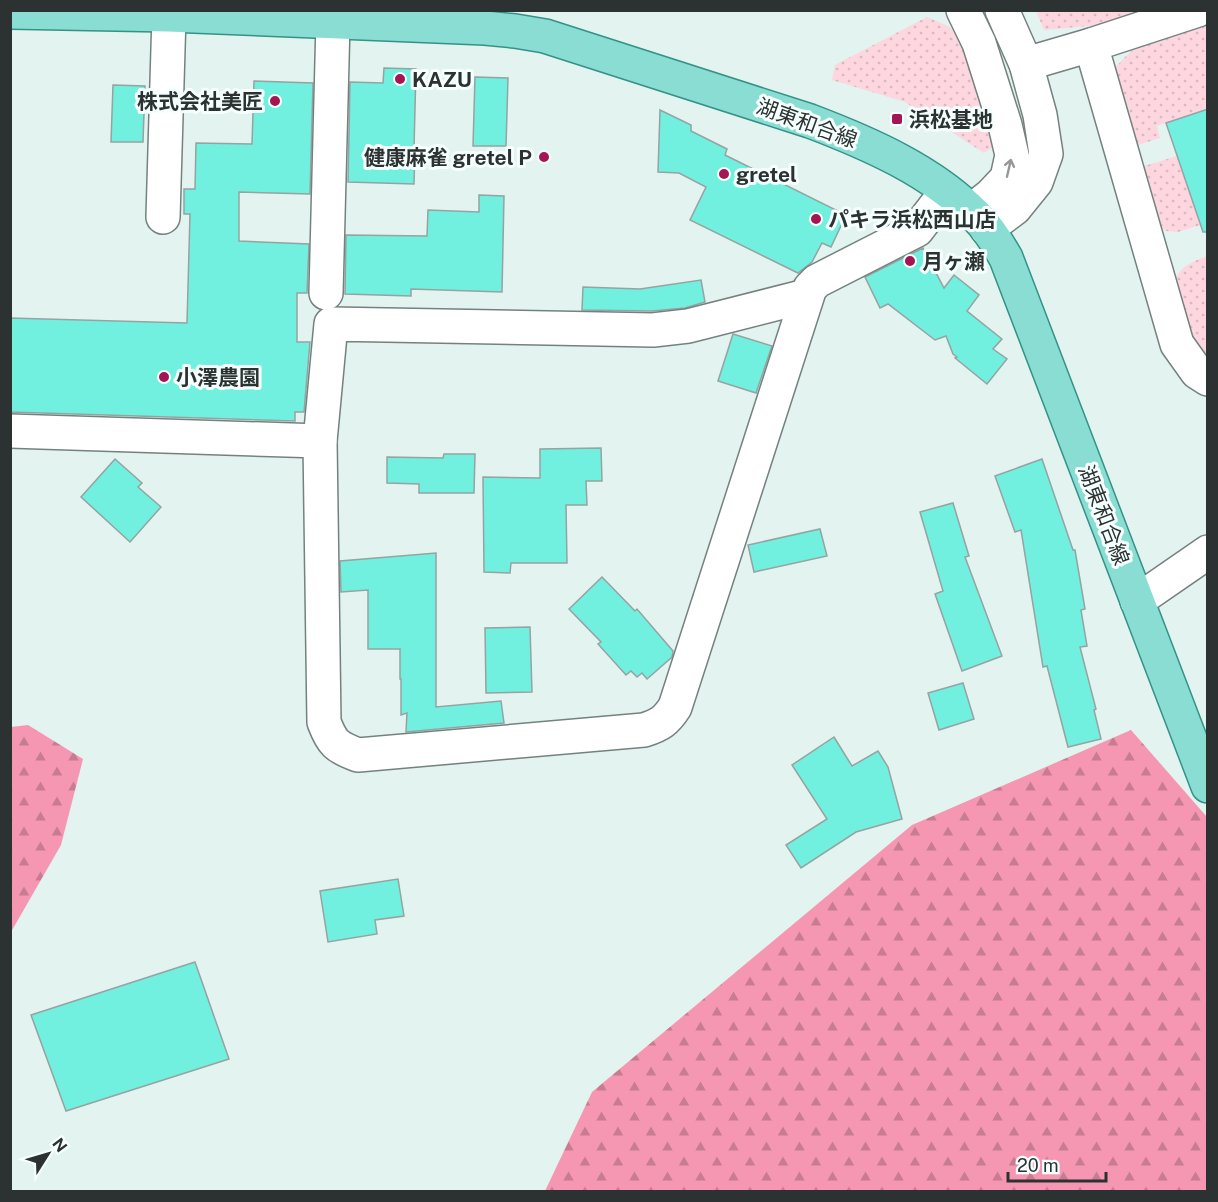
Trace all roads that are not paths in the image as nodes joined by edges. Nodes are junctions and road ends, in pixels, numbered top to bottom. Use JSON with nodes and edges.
{"nodes":[{"id":1,"x":963,"y":10,"type":"edge"},
{"id":2,"x":1002,"y":10,"type":"edge"},
{"id":3,"x":1198,"y":10,"type":"edge"},
{"id":4,"x":10,"y":12,"type":"edge"},
{"id":5,"x":169,"y":15,"type":"junction"},
{"id":6,"x":333,"y":22,"type":"junction"},
{"id":7,"x":1091,"y":45,"type":"junction"},
{"id":8,"x":1026,"y":64,"type":"junction"},
{"id":9,"x":968,"y":210,"type":"junction"},
{"id":10,"x":163,"y":217,"type":"dead end"},
{"id":11,"x":326,"y":293,"type":"dead end"},
{"id":12,"x":806,"y":296,"type":"junction"},
{"id":13,"x":1208,"y":379,"type":"edge"},
{"id":14,"x":10,"y":431,"type":"edge"},
{"id":15,"x":320,"y":441,"type":"junction"},
{"id":16,"x":1208,"y":552,"type":"edge"},
{"id":17,"x":1137,"y":601,"type":"junction"},
{"id":18,"x":1208,"y":786,"type":"edge"}],
"edges":[{"from":9,"to":1,"type":"street","one_way":true},
{"from":2,"to":8,"type":"street"},
{"from":3,"to":7,"type":"street"},
{"from":4,"to":5,"type":"main road","name":"湖東和合線"},
{"from":5,"to":6,"type":"main road","name":"湖東和合線"},
{"from":5,"to":10,"type":"street"},
{"from":6,"to":9,"type":"main road","name":"湖東和合線"},
{"from":6,"to":11,"type":"street"},
{"from":7,"to":8,"type":"street"},
{"from":7,"to":13,"type":"street"},
{"from":8,"to":9,"type":"street"},
{"from":9,"to":12,"type":"street"},
{"from":9,"to":17,"type":"main road","name":"湖東和合線"},
{"from":12,"to":15,"type":"street"},
{"from":12,"to":15,"type":"street"},
{"from":14,"to":15,"type":"street"},
{"from":16,"to":17,"type":"street"},
{"from":17,"to":18,"type":"main road","name":"湖東和合線"}]}
